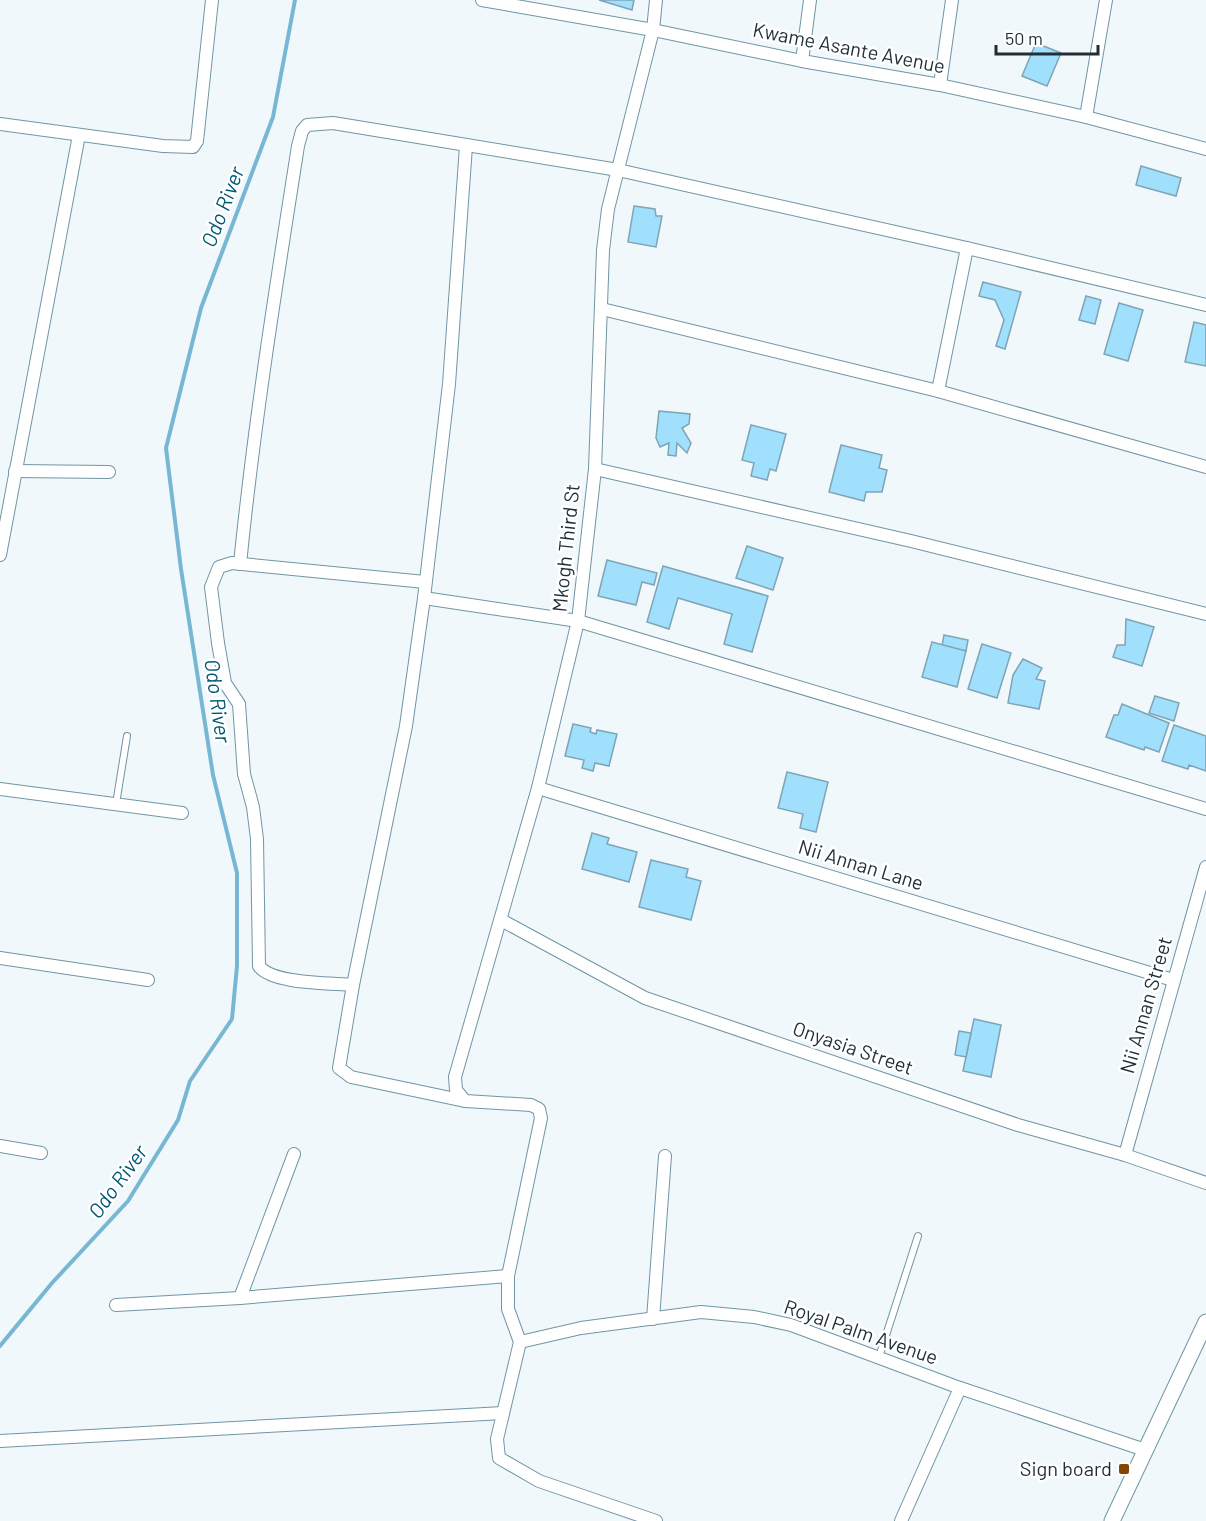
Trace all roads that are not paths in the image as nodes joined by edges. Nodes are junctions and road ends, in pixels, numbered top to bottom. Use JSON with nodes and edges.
{"nodes":[{"id":1,"x":212,"y":0,"type":"edge"},
{"id":2,"x":482,"y":0,"type":"edge"},
{"id":3,"x":656,"y":0,"type":"edge"},
{"id":4,"x":810,"y":0,"type":"edge"},
{"id":5,"x":952,"y":0,"type":"edge"},
{"id":6,"x":1106,"y":0,"type":"edge"},
{"id":7,"x":653,"y":30,"type":"junction"},
{"id":8,"x":802,"y":61,"type":"junction"},
{"id":9,"x":940,"y":85,"type":"junction"},
{"id":10,"x":1086,"y":117,"type":"junction"},
{"id":11,"x":0,"y":124,"type":"edge"},
{"id":12,"x":79,"y":135,"type":"junction"},
{"id":13,"x":466,"y":146,"type":"junction"},
{"id":14,"x":1206,"y":148,"type":"edge"},
{"id":15,"x":618,"y":170,"type":"junction"},
{"id":16,"x":967,"y":248,"type":"junction"},
{"id":17,"x":1206,"y":305,"type":"edge"},
{"id":18,"x":602,"y":309,"type":"junction"},
{"id":19,"x":938,"y":391,"type":"junction"},
{"id":20,"x":1206,"y":467,"type":"edge"},
{"id":21,"x":595,"y":469,"type":"junction"},
{"id":22,"x":15,"y":471,"type":"junction"},
{"id":23,"x":109,"y":472,"type":"dead end"},
{"id":24,"x":0,"y":555,"type":"edge"},
{"id":25,"x":240,"y":564,"type":"junction"},
{"id":26,"x":425,"y":582,"type":"junction"},
{"id":27,"x":424,"y":598,"type":"junction"},
{"id":28,"x":1206,"y":614,"type":"edge"},
{"id":29,"x":578,"y":621,"type":"junction"},
{"id":30,"x":126,"y":736,"type":"dead end"},
{"id":31,"x":538,"y":788,"type":"junction"},
{"id":32,"x":0,"y":789,"type":"edge"},
{"id":33,"x":116,"y":804,"type":"junction"},
{"id":34,"x":1206,"y":809,"type":"edge"},
{"id":35,"x":182,"y":813,"type":"dead end"},
{"id":36,"x":1206,"y":867,"type":"edge"},
{"id":37,"x":501,"y":920,"type":"junction"},
{"id":38,"x":0,"y":958,"type":"edge"},
{"id":39,"x":148,"y":980,"type":"dead end"},
{"id":40,"x":1173,"y":980,"type":"junction"},
{"id":41,"x":353,"y":985,"type":"junction"},
{"id":42,"x":465,"y":1101,"type":"junction"},
{"id":43,"x":0,"y":1146,"type":"edge"},
{"id":44,"x":41,"y":1153,"type":"dead end"},
{"id":45,"x":294,"y":1154,"type":"dead end"},
{"id":46,"x":1125,"y":1155,"type":"junction"},
{"id":47,"x":665,"y":1156,"type":"dead end"},
{"id":48,"x":1206,"y":1183,"type":"edge"},
{"id":49,"x":918,"y":1236,"type":"dead end"},
{"id":50,"x":508,"y":1276,"type":"junction"},
{"id":51,"x":240,"y":1298,"type":"junction"},
{"id":52,"x":116,"y":1305,"type":"dead end"},
{"id":53,"x":653,"y":1319,"type":"junction"},
{"id":54,"x":1206,"y":1322,"type":"edge"},
{"id":55,"x":520,"y":1342,"type":"junction"},
{"id":56,"x":879,"y":1357,"type":"junction"},
{"id":57,"x":960,"y":1388,"type":"junction"},
{"id":58,"x":503,"y":1413,"type":"junction"},
{"id":59,"x":0,"y":1442,"type":"edge"},
{"id":60,"x":1145,"y":1450,"type":"junction"},
{"id":61,"x":656,"y":1521,"type":"edge"},
{"id":62,"x":901,"y":1521,"type":"edge"},
{"id":63,"x":1112,"y":1521,"type":"edge"}],
"edges":[{"from":1,"to":12,"type":"street"},
{"from":2,"to":7,"type":"street","name":"Kwame Asante Avenue"},
{"from":3,"to":7,"type":"street","name":"Mkogh Third St"},
{"from":4,"to":8,"type":"street"},
{"from":5,"to":9,"type":"street"},
{"from":6,"to":10,"type":"street"},
{"from":7,"to":8,"type":"street","name":"Kwame Asante Avenue"},
{"from":7,"to":15,"type":"street","name":"Mkogh Third St"},
{"from":8,"to":9,"type":"street","name":"Kwame Asante Avenue"},
{"from":9,"to":10,"type":"street","name":"Kwame Asante Avenue"},
{"from":10,"to":14,"type":"street","name":"Kwame Asante Avenue"},
{"from":11,"to":12,"type":"street"},
{"from":12,"to":22,"type":"street"},
{"from":13,"to":15,"type":"street"},
{"from":13,"to":25,"type":"street"},
{"from":13,"to":26,"type":"street"},
{"from":15,"to":16,"type":"street"},
{"from":15,"to":18,"type":"street","name":"Mkogh Third St"},
{"from":16,"to":17,"type":"street"},
{"from":16,"to":19,"type":"street"},
{"from":18,"to":19,"type":"street"},
{"from":18,"to":21,"type":"street","name":"Mkogh Third St"},
{"from":19,"to":20,"type":"street"},
{"from":21,"to":28,"type":"street"},
{"from":21,"to":29,"type":"street","name":"Mkogh Third St"},
{"from":22,"to":23,"type":"street"},
{"from":22,"to":24,"type":"street"},
{"from":25,"to":26,"type":"street"},
{"from":25,"to":41,"type":"street"},
{"from":26,"to":27,"type":"street"},
{"from":27,"to":29,"type":"street"},
{"from":27,"to":41,"type":"street"},
{"from":29,"to":31,"type":"street","name":"Mkogh Third St"},
{"from":29,"to":34,"type":"street"},
{"from":30,"to":33,"type":"lane"},
{"from":31,"to":37,"type":"street","name":"Mkogh Third St"},
{"from":31,"to":40,"type":"street","name":"Nii Annan Lane"},
{"from":32,"to":33,"type":"street"},
{"from":33,"to":35,"type":"street"},
{"from":36,"to":40,"type":"street","name":"Nii Annan Street"},
{"from":37,"to":42,"type":"street","name":"Mkogh Third St"},
{"from":37,"to":46,"type":"street","name":"Onyasia Street"},
{"from":38,"to":39,"type":"street"},
{"from":40,"to":46,"type":"street","name":"Nii Annan Street"},
{"from":41,"to":42,"type":"street"},
{"from":42,"to":50,"type":"street"},
{"from":43,"to":44,"type":"street"},
{"from":45,"to":51,"type":"street"},
{"from":46,"to":48,"type":"street","name":"Onyasia Street"},
{"from":47,"to":53,"type":"street"},
{"from":49,"to":56,"type":"lane"},
{"from":50,"to":51,"type":"street"},
{"from":50,"to":55,"type":"street"},
{"from":51,"to":52,"type":"street"},
{"from":53,"to":55,"type":"street","name":"Royal Palm Avenue"},
{"from":53,"to":56,"type":"street","name":"Royal Palm Avenue"},
{"from":54,"to":60,"type":"street"},
{"from":55,"to":58,"type":"street"},
{"from":56,"to":57,"type":"street","name":"Royal Palm Avenue"},
{"from":57,"to":60,"type":"street","name":"Royal Palm Avenue"},
{"from":57,"to":62,"type":"street"},
{"from":58,"to":59,"type":"street"},
{"from":58,"to":61,"type":"street"},
{"from":60,"to":63,"type":"street"}]}
